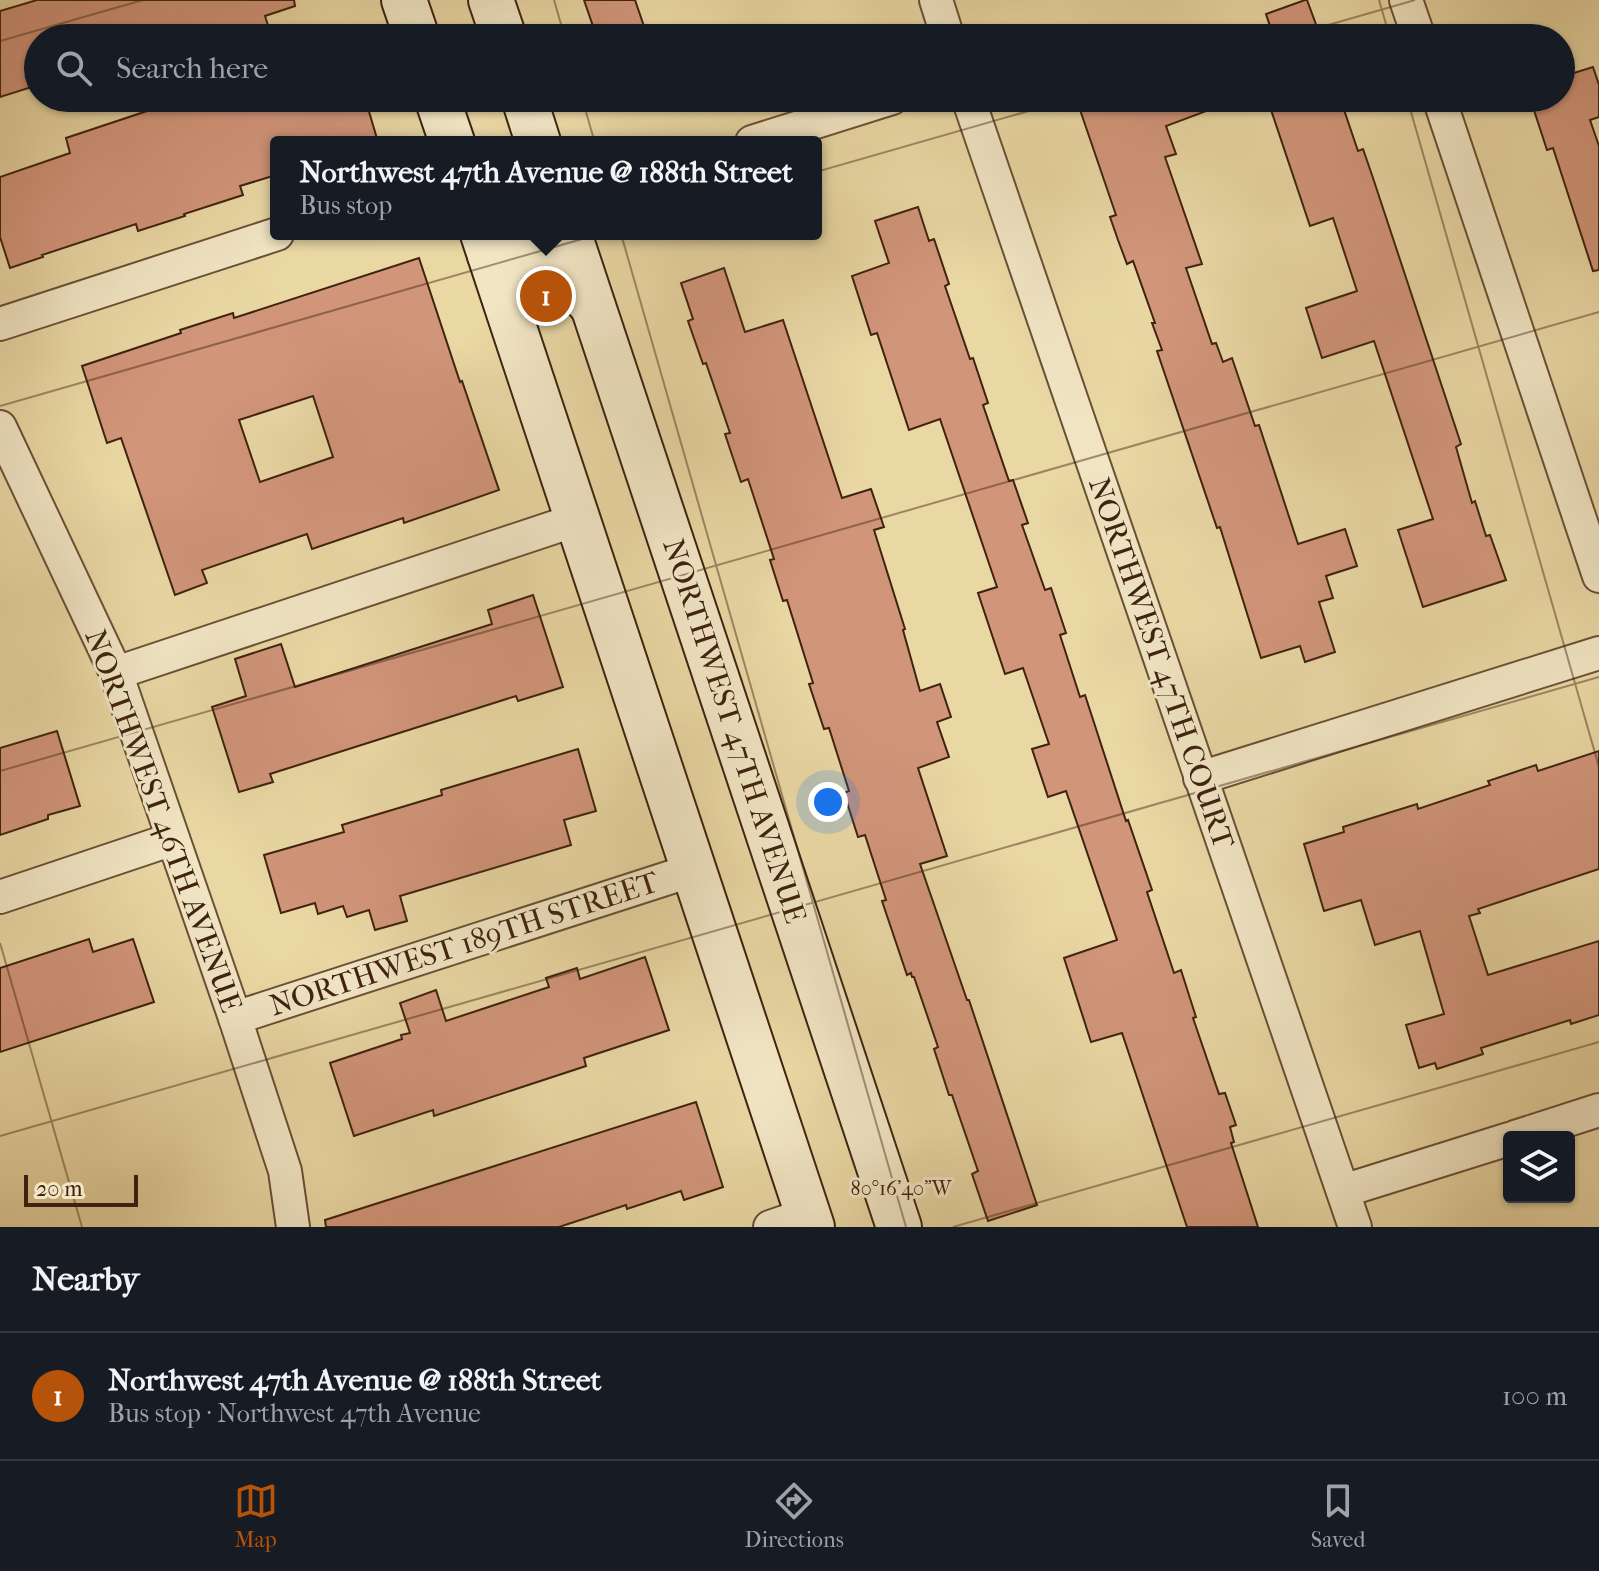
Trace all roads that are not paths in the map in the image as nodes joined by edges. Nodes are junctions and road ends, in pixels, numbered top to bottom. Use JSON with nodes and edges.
{"nodes":[{"id":1,"x":404,"y":0,"type":"edge"},
{"id":2,"x":491,"y":0,"type":"edge"},
{"id":3,"x":936,"y":0,"type":"edge"},
{"id":4,"x":1406,"y":0,"type":"edge"},
{"id":5,"x":412,"y":24,"type":"edge"},
{"id":6,"x":499,"y":24,"type":"edge"},
{"id":7,"x":944,"y":24,"type":"edge"},
{"id":8,"x":1414,"y":24,"type":"edge"},
{"id":9,"x":442,"y":112,"type":"edge"},
{"id":10,"x":528,"y":112,"type":"edge"},
{"id":11,"x":847,"y":112,"type":"edge"},
{"id":12,"x":973,"y":112,"type":"edge"},
{"id":13,"x":1444,"y":112,"type":"edge"},
{"id":14,"x":450,"y":136,"type":"edge"},
{"id":15,"x":536,"y":136,"type":"edge"},
{"id":16,"x":771,"y":136,"type":"edge"},
{"id":17,"x":270,"y":236,"type":"edge"},
{"id":18,"x":571,"y":240,"type":"edge"},
{"id":19,"x":486,"y":244,"type":"edge"},
{"id":20,"x":594,"y":308,"type":"junction"},
{"id":21,"x":0,"y":324,"type":"edge"},
{"id":22,"x":0,"y":427,"type":"edge"},
{"id":23,"x":576,"y":520,"type":"junction"},
{"id":24,"x":1599,"y":576,"type":"edge"},
{"id":25,"x":1599,"y":653,"type":"edge"},
{"id":26,"x":116,"y":673,"type":"junction"},
{"id":27,"x":1200,"y":778,"type":"junction"},
{"id":28,"x":173,"y":839,"type":"junction"},
{"id":29,"x":693,"y":870,"type":"junction"},
{"id":30,"x":0,"y":897,"type":"edge"},
{"id":31,"x":235,"y":1018,"type":"junction"},
{"id":32,"x":1599,"y":1110,"type":"edge"},
{"id":33,"x":1534,"y":1131,"type":"edge"},
{"id":34,"x":1503,"y":1141,"type":"edge"},
{"id":35,"x":1343,"y":1191,"type":"junction"},
{"id":36,"x":796,"y":1223,"type":"edge"},
{"id":37,"x":293,"y":1227,"type":"edge"},
{"id":38,"x":899,"y":1227,"type":"edge"},
{"id":39,"x":1355,"y":1227,"type":"edge"}],
"edges":[{"from":1,"to":5,"type":"main road"},
{"from":2,"to":6,"type":"main road"},
{"from":3,"to":7,"type":"street"},
{"from":4,"to":8,"type":"street"},
{"from":9,"to":14,"type":"main road"},
{"from":10,"to":15,"type":"main road"},
{"from":11,"to":16,"type":"street"},
{"from":12,"to":27,"type":"street","name":"NORTHWEST 47TH COURT"},
{"from":13,"to":24,"type":"street"},
{"from":17,"to":21,"type":"street"},
{"from":18,"to":20,"type":"main road","name":"NORTHWEST 47TH AVENUE"},
{"from":19,"to":20,"type":"main road"},
{"from":19,"to":23,"type":"main road"},
{"from":20,"to":38,"type":"main road","name":"NORTHWEST 47TH AVENUE"},
{"from":22,"to":26,"type":"street","name":"NORTHWEST 46TH AVENUE"},
{"from":23,"to":26,"type":"street"},
{"from":23,"to":29,"type":"main road"},
{"from":25,"to":27,"type":"street"},
{"from":26,"to":28,"type":"street","name":"NORTHWEST 46TH AVENUE"},
{"from":27,"to":35,"type":"street","name":"NORTHWEST 47TH COURT"},
{"from":28,"to":30,"type":"street"},
{"from":28,"to":31,"type":"street","name":"NORTHWEST 46TH AVENUE"},
{"from":29,"to":31,"type":"street","name":"NORTHWEST 189TH STREET"},
{"from":29,"to":36,"type":"main road"},
{"from":31,"to":37,"type":"street","name":"NORTHWEST 46TH AVENUE"},
{"from":32,"to":33,"type":"street"},
{"from":34,"to":35,"type":"street"},
{"from":35,"to":39,"type":"street","name":"NORTHWEST 47TH COURT"}]}
